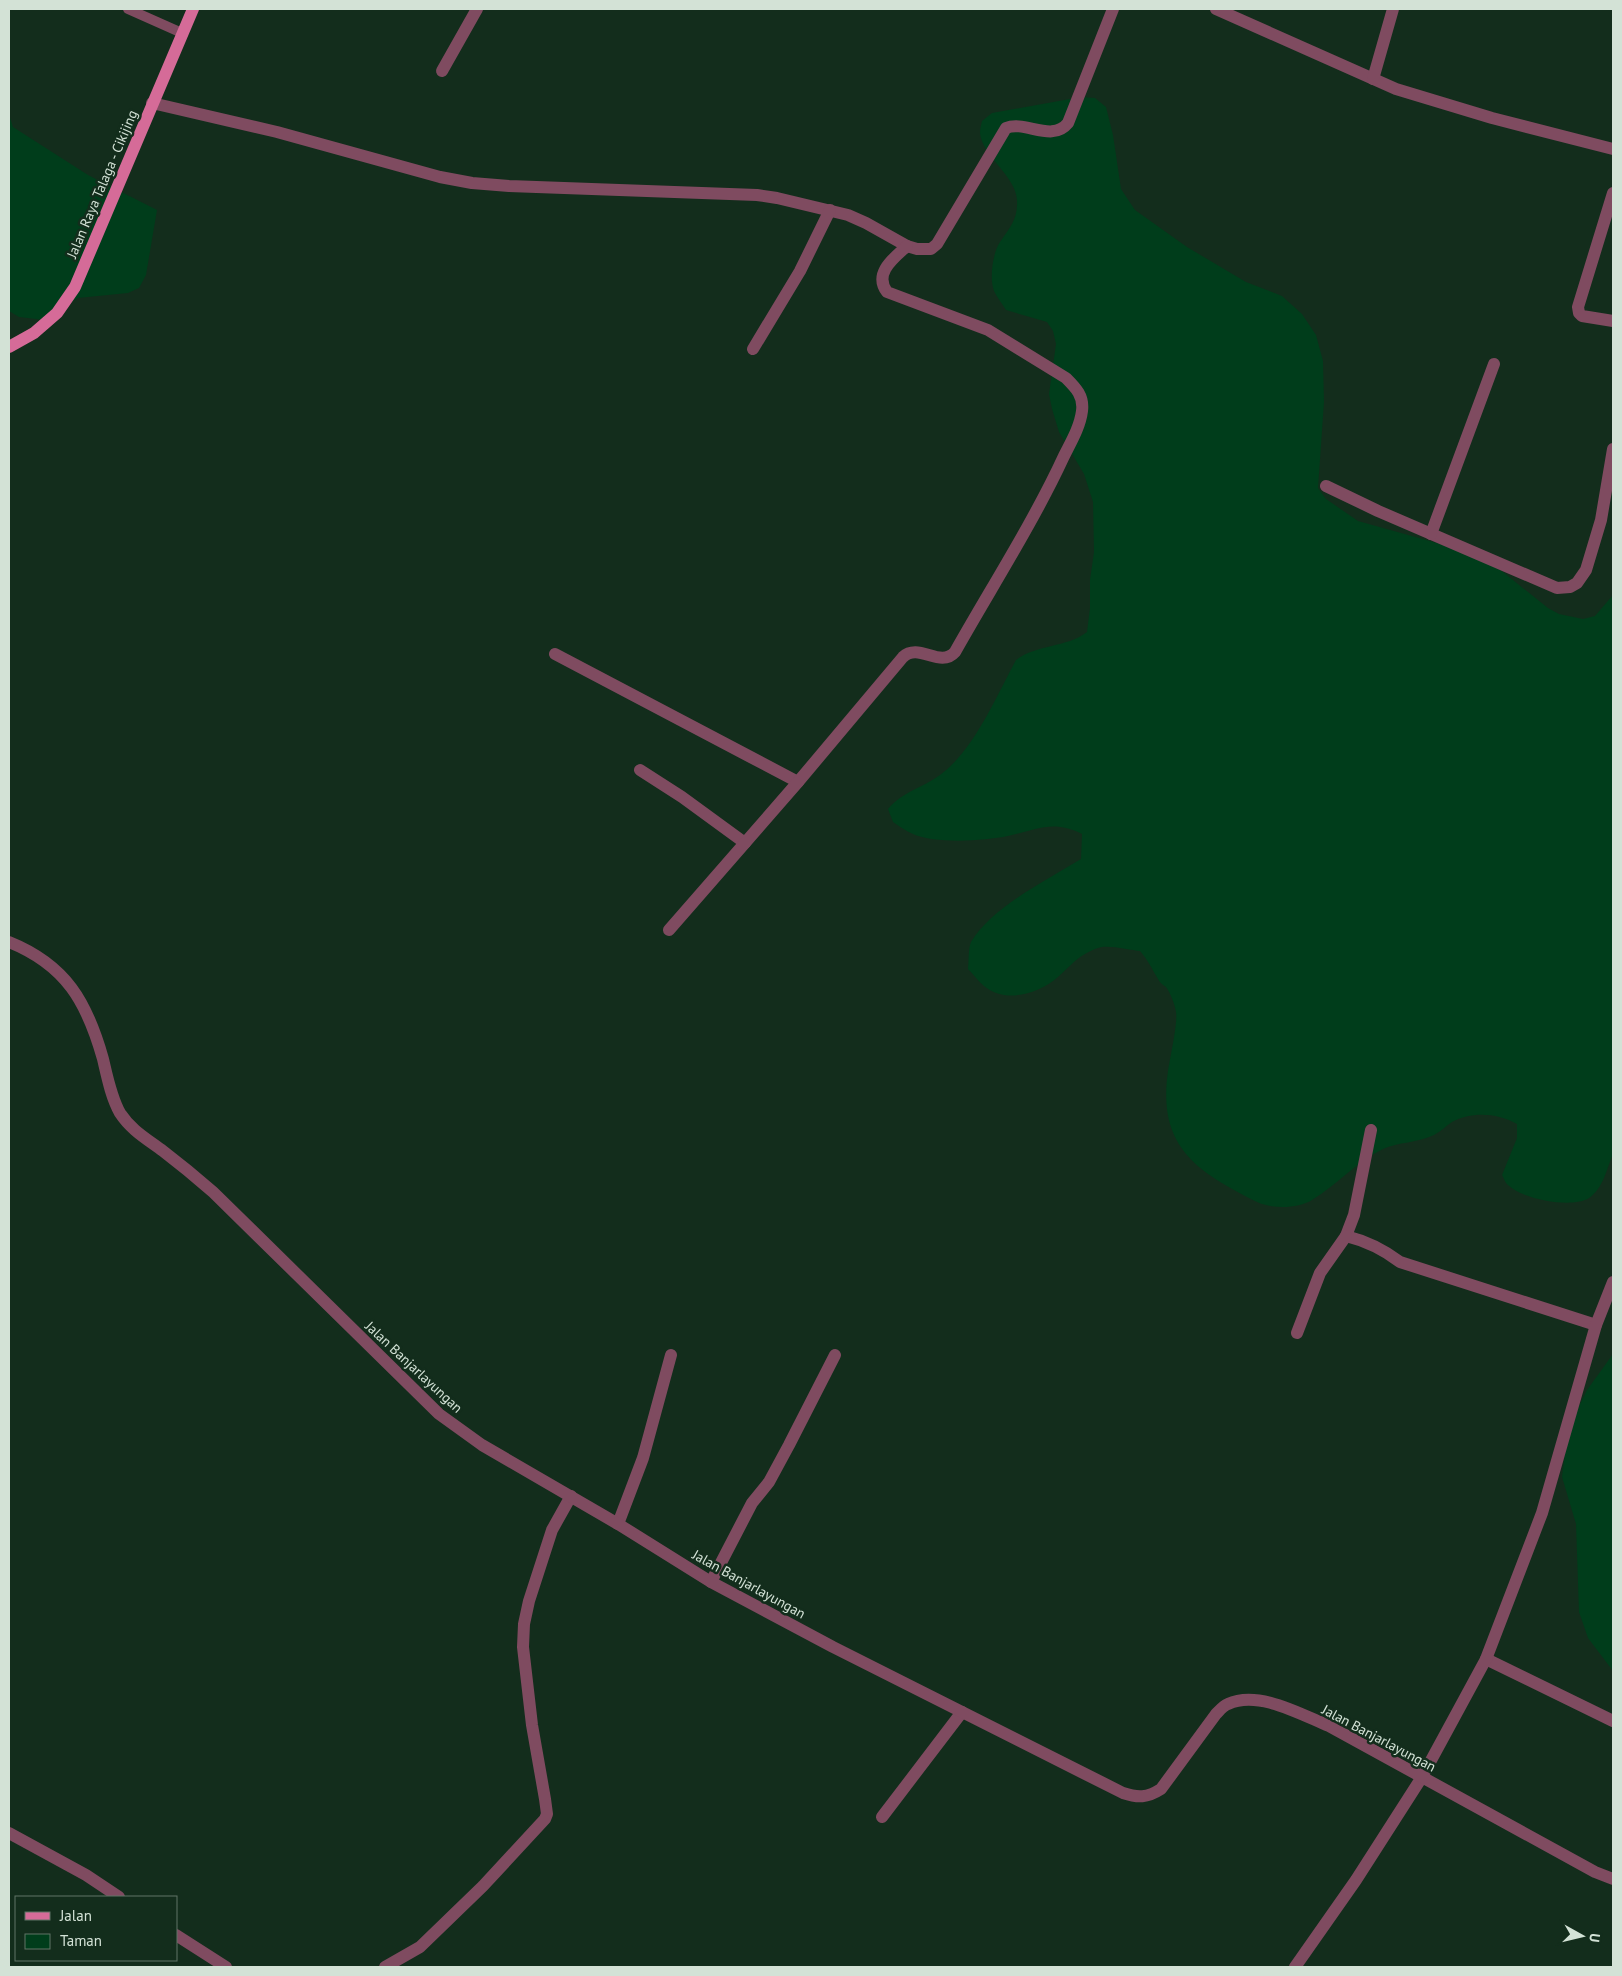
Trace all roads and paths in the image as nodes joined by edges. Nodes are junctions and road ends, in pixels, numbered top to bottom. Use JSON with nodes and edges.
{"nodes":[{"id":1,"x":128,"y":9,"type":"edge"},
{"id":2,"x":193,"y":9,"type":"edge"},
{"id":3,"x":476,"y":9,"type":"edge"},
{"id":4,"x":1113,"y":9,"type":"edge"},
{"id":5,"x":1216,"y":9,"type":"edge"},
{"id":6,"x":1393,"y":9,"type":"edge"},
{"id":7,"x":182,"y":33,"type":"junction"},
{"id":8,"x":442,"y":71,"type":"dead end"},
{"id":9,"x":1373,"y":79,"type":"junction"},
{"id":10,"x":152,"y":103,"type":"junction"},
{"id":11,"x":1613,"y":149,"type":"edge"},
{"id":12,"x":1613,"y":193,"type":"edge"},
{"id":13,"x":830,"y":210,"type":"junction"},
{"id":14,"x":907,"y":246,"type":"junction"},
{"id":15,"x":1613,"y":321,"type":"edge"},
{"id":16,"x":9,"y":347,"type":"edge"},
{"id":17,"x":753,"y":349,"type":"dead end"},
{"id":18,"x":1494,"y":364,"type":"dead end"},
{"id":19,"x":1613,"y":449,"type":"edge"},
{"id":20,"x":1326,"y":486,"type":"dead end"},
{"id":21,"x":1430,"y":534,"type":"junction"},
{"id":22,"x":555,"y":654,"type":"dead end"},
{"id":23,"x":640,"y":770,"type":"dead end"},
{"id":24,"x":798,"y":782,"type":"junction"},
{"id":25,"x":745,"y":843,"type":"junction"},
{"id":26,"x":669,"y":930,"type":"dead end"},
{"id":27,"x":9,"y":942,"type":"edge"},
{"id":28,"x":1371,"y":1130,"type":"dead end"},
{"id":29,"x":1346,"y":1236,"type":"junction"},
{"id":30,"x":1613,"y":1282,"type":"edge"},
{"id":31,"x":1596,"y":1325,"type":"junction"},
{"id":32,"x":1297,"y":1333,"type":"dead end"},
{"id":33,"x":834,"y":1354,"type":"dead end"},
{"id":34,"x":671,"y":1355,"type":"dead end"},
{"id":35,"x":571,"y":1496,"type":"junction"},
{"id":36,"x":618,"y":1524,"type":"junction"},
{"id":37,"x":711,"y":1582,"type":"junction"},
{"id":38,"x":1486,"y":1659,"type":"junction"},
{"id":39,"x":962,"y":1712,"type":"junction"},
{"id":40,"x":1613,"y":1721,"type":"edge"},
{"id":41,"x":1422,"y":1777,"type":"junction"},
{"id":42,"x":882,"y":1817,"type":"dead end"},
{"id":43,"x":9,"y":1833,"type":"edge"},
{"id":44,"x":1613,"y":1879,"type":"edge"},
{"id":45,"x":118,"y":1896,"type":"edge"},
{"id":46,"x":178,"y":1936,"type":"edge"},
{"id":47,"x":226,"y":1967,"type":"edge"},
{"id":48,"x":385,"y":1967,"type":"edge"},
{"id":49,"x":1295,"y":1967,"type":"edge"}],
"edges":[{"from":1,"to":7,"type":"lane"},
{"from":2,"to":7,"type":"main road","name":"Jalan Raya Talaga - Cikijing"},
{"from":3,"to":8,"type":"street"},
{"from":4,"to":14,"type":"street"},
{"from":5,"to":9,"type":"street"},
{"from":6,"to":9,"type":"street"},
{"from":7,"to":10,"type":"main road","name":"Jalan Raya Talaga - Cikijing"},
{"from":9,"to":11,"type":"street"},
{"from":10,"to":13,"type":"street"},
{"from":10,"to":16,"type":"main road","name":"Jalan Raya Talaga - Cikijing"},
{"from":12,"to":15,"type":"street"},
{"from":13,"to":14,"type":"street"},
{"from":13,"to":17,"type":"street"},
{"from":14,"to":24,"type":"street"},
{"from":18,"to":21,"type":"street"},
{"from":19,"to":21,"type":"street"},
{"from":20,"to":21,"type":"street"},
{"from":22,"to":24,"type":"street"},
{"from":23,"to":25,"type":"street"},
{"from":24,"to":25,"type":"street"},
{"from":25,"to":26,"type":"street"},
{"from":27,"to":35,"type":"street","name":"Jalan Banjarlayungan"},
{"from":28,"to":29,"type":"street"},
{"from":29,"to":31,"type":"street"},
{"from":29,"to":32,"type":"street"},
{"from":30,"to":31,"type":"street"},
{"from":31,"to":38,"type":"street"},
{"from":33,"to":37,"type":"street"},
{"from":34,"to":36,"type":"street"},
{"from":35,"to":36,"type":"street","name":"Jalan Banjarlayungan"},
{"from":35,"to":48,"type":"street"},
{"from":36,"to":37,"type":"street","name":"Jalan Banjarlayungan"},
{"from":37,"to":39,"type":"street","name":"Jalan Banjarlayungan"},
{"from":38,"to":40,"type":"street"},
{"from":38,"to":41,"type":"street"},
{"from":39,"to":41,"type":"street","name":"Jalan Banjarlayungan"},
{"from":39,"to":42,"type":"street"},
{"from":41,"to":44,"type":"street","name":"Jalan Banjarlayungan"},
{"from":41,"to":49,"type":"street"},
{"from":43,"to":45,"type":"street"},
{"from":46,"to":47,"type":"street"}]}
